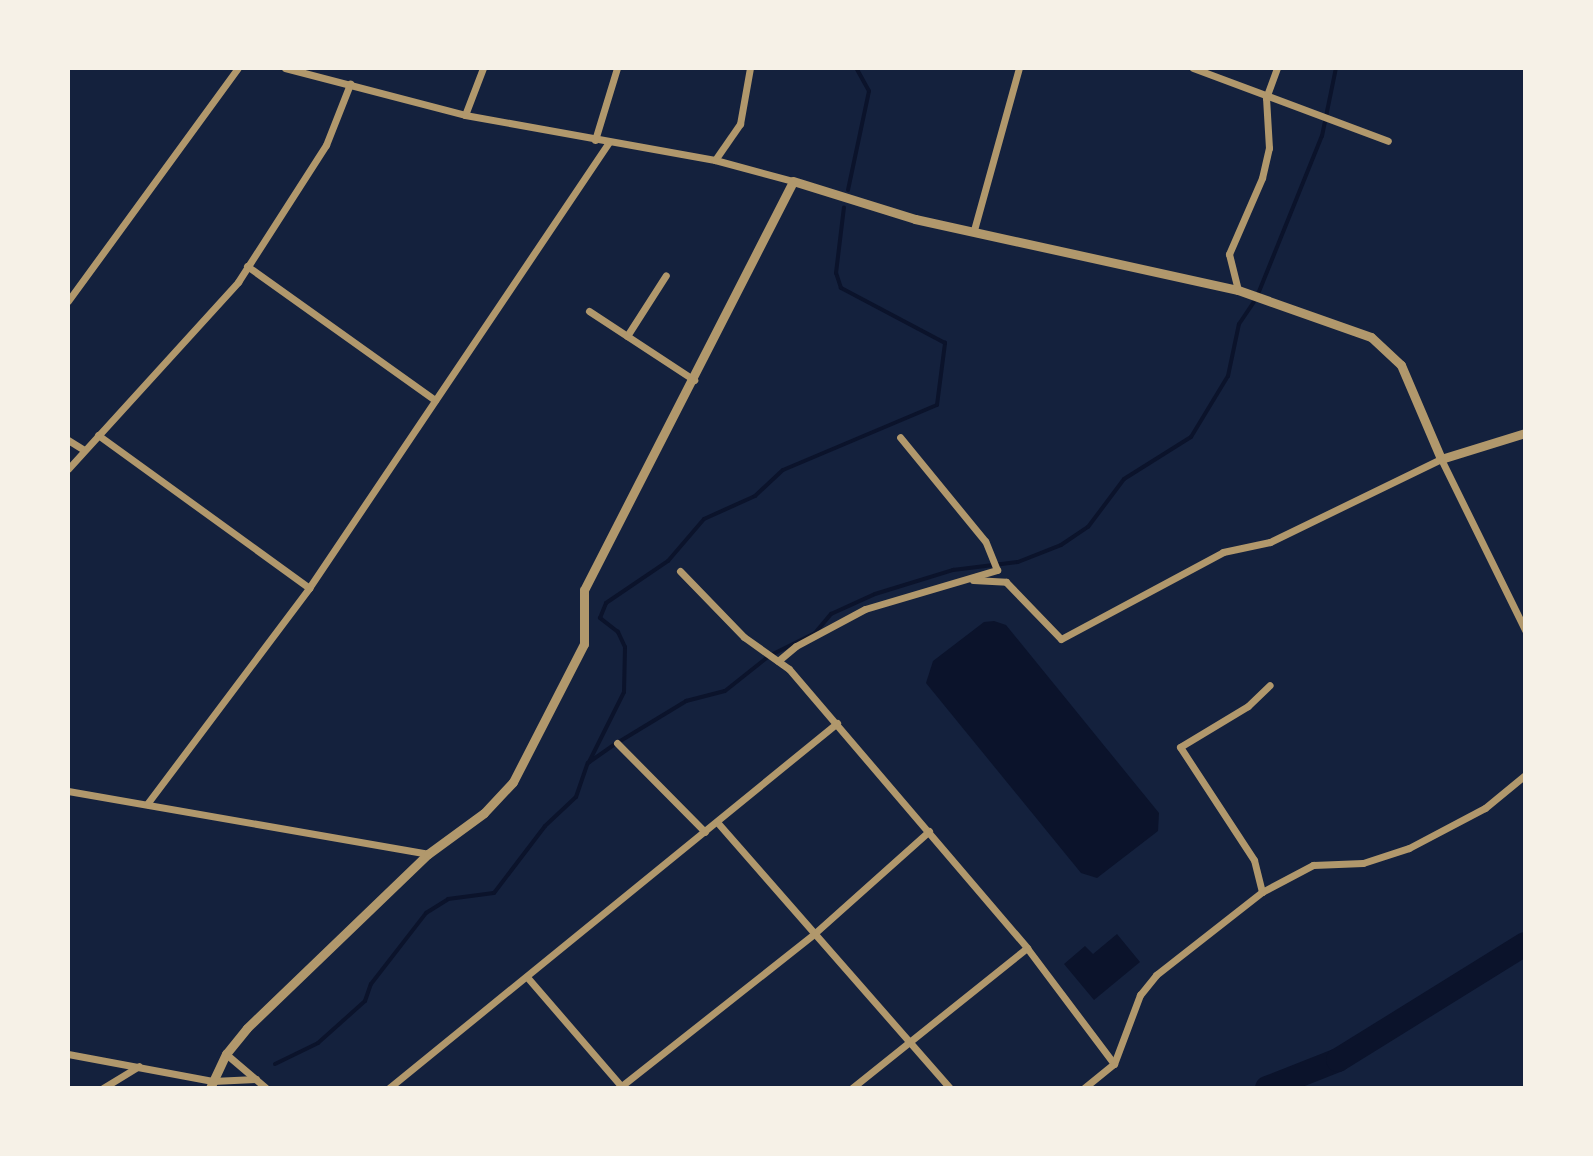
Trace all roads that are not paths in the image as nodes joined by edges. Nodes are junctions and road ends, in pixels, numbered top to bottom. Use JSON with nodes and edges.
{"nodes":[{"id":1,"x":238,"y":68,"type":"edge"},
{"id":2,"x":285,"y":68,"type":"edge"},
{"id":3,"x":483,"y":68,"type":"edge"},
{"id":4,"x":617,"y":68,"type":"edge"},
{"id":5,"x":750,"y":68,"type":"edge"},
{"id":6,"x":1019,"y":68,"type":"edge"},
{"id":7,"x":1193,"y":68,"type":"edge"},
{"id":8,"x":1277,"y":68,"type":"edge"},
{"id":9,"x":350,"y":84,"type":"junction"},
{"id":10,"x":1266,"y":98,"type":"junction"},
{"id":11,"x":465,"y":115,"type":"junction"},
{"id":12,"x":595,"y":140,"type":"junction"},
{"id":13,"x":1388,"y":141,"type":"dead end"},
{"id":14,"x":609,"y":142,"type":"junction"},
{"id":15,"x":715,"y":160,"type":"junction"},
{"id":16,"x":793,"y":181,"type":"junction"},
{"id":17,"x":974,"y":230,"type":"junction"},
{"id":18,"x":247,"y":266,"type":"junction"},
{"id":19,"x":666,"y":275,"type":"dead end"},
{"id":20,"x":1238,"y":290,"type":"junction"},
{"id":21,"x":68,"y":301,"type":"edge"},
{"id":22,"x":589,"y":311,"type":"dead end"},
{"id":23,"x":627,"y":336,"type":"junction"},
{"id":24,"x":694,"y":380,"type":"junction"},
{"id":25,"x":435,"y":400,"type":"junction"},
{"id":26,"x":1525,"y":433,"type":"edge"},
{"id":27,"x":98,"y":435,"type":"junction"},
{"id":28,"x":900,"y":437,"type":"dead end"},
{"id":29,"x":68,"y":440,"type":"edge"},
{"id":30,"x":84,"y":450,"type":"junction"},
{"id":31,"x":1441,"y":459,"type":"junction"},
{"id":32,"x":68,"y":469,"type":"edge"},
{"id":33,"x":680,"y":571,"type":"dead end"},
{"id":34,"x":973,"y":580,"type":"junction"},
{"id":35,"x":309,"y":588,"type":"junction"},
{"id":36,"x":1525,"y":630,"type":"edge"},
{"id":37,"x":778,"y":661,"type":"junction"},
{"id":38,"x":1270,"y":685,"type":"dead end"},
{"id":39,"x":837,"y":723,"type":"junction"},
{"id":40,"x":617,"y":743,"type":"dead end"},
{"id":41,"x":1525,"y":775,"type":"edge"},
{"id":42,"x":68,"y":791,"type":"edge"},
{"id":43,"x":147,"y":804,"type":"junction"},
{"id":44,"x":717,"y":822,"type":"junction"},
{"id":45,"x":929,"y":831,"type":"junction"},
{"id":46,"x":705,"y":832,"type":"junction"},
{"id":47,"x":428,"y":854,"type":"junction"},
{"id":48,"x":1262,"y":892,"type":"junction"},
{"id":49,"x":815,"y":933,"type":"junction"},
{"id":50,"x":1027,"y":948,"type":"junction"},
{"id":51,"x":527,"y":977,"type":"junction"},
{"id":52,"x":909,"y":1041,"type":"junction"},
{"id":53,"x":68,"y":1054,"type":"edge"},
{"id":54,"x":226,"y":1054,"type":"junction"},
{"id":55,"x":1114,"y":1064,"type":"junction"},
{"id":56,"x":139,"y":1066,"type":"junction"},
{"id":57,"x":256,"y":1079,"type":"junction"},
{"id":58,"x":211,"y":1084,"type":"edge"},
{"id":59,"x":621,"y":1087,"type":"edge"},
{"id":60,"x":103,"y":1088,"type":"edge"},
{"id":61,"x":266,"y":1088,"type":"edge"},
{"id":62,"x":389,"y":1088,"type":"edge"},
{"id":63,"x":852,"y":1088,"type":"edge"},
{"id":64,"x":950,"y":1088,"type":"edge"},
{"id":65,"x":1084,"y":1088,"type":"edge"}],
"edges":[{"from":1,"to":21,"type":"street"},
{"from":2,"to":9,"type":"street"},
{"from":3,"to":11,"type":"street"},
{"from":4,"to":12,"type":"street"},
{"from":5,"to":15,"type":"street"},
{"from":6,"to":17,"type":"street"},
{"from":7,"to":10,"type":"street"},
{"from":8,"to":10,"type":"street"},
{"from":9,"to":11,"type":"street"},
{"from":9,"to":18,"type":"street"},
{"from":10,"to":13,"type":"street"},
{"from":10,"to":20,"type":"street"},
{"from":11,"to":12,"type":"street"},
{"from":12,"to":14,"type":"street"},
{"from":14,"to":15,"type":"street"},
{"from":14,"to":25,"type":"street"},
{"from":15,"to":16,"type":"street"},
{"from":16,"to":17,"type":"street"},
{"from":16,"to":24,"type":"street"},
{"from":17,"to":20,"type":"street"},
{"from":18,"to":25,"type":"street"},
{"from":18,"to":27,"type":"street"},
{"from":19,"to":23,"type":"street"},
{"from":20,"to":31,"type":"street"},
{"from":22,"to":23,"type":"street"},
{"from":23,"to":24,"type":"street"},
{"from":24,"to":47,"type":"street"},
{"from":25,"to":35,"type":"street"},
{"from":26,"to":31,"type":"street"},
{"from":27,"to":30,"type":"street"},
{"from":27,"to":35,"type":"street"},
{"from":28,"to":34,"type":"street"},
{"from":29,"to":30,"type":"street"},
{"from":30,"to":32,"type":"street"},
{"from":31,"to":34,"type":"street"},
{"from":31,"to":36,"type":"street"},
{"from":33,"to":37,"type":"street"},
{"from":34,"to":37,"type":"street"},
{"from":35,"to":43,"type":"street"},
{"from":37,"to":39,"type":"street"},
{"from":38,"to":48,"type":"street"},
{"from":39,"to":44,"type":"street"},
{"from":39,"to":45,"type":"street"},
{"from":40,"to":46,"type":"street"},
{"from":41,"to":48,"type":"street"},
{"from":42,"to":43,"type":"street"},
{"from":43,"to":47,"type":"street"},
{"from":44,"to":46,"type":"street"},
{"from":44,"to":49,"type":"street"},
{"from":45,"to":49,"type":"street"},
{"from":45,"to":50,"type":"street"},
{"from":46,"to":51,"type":"street"},
{"from":47,"to":54,"type":"street"},
{"from":48,"to":55,"type":"street"},
{"from":49,"to":52,"type":"street"},
{"from":49,"to":59,"type":"street"},
{"from":50,"to":52,"type":"street"},
{"from":50,"to":55,"type":"street"},
{"from":51,"to":59,"type":"street"},
{"from":51,"to":62,"type":"street"},
{"from":52,"to":63,"type":"street"},
{"from":52,"to":64,"type":"street"},
{"from":53,"to":56,"type":"street"},
{"from":54,"to":57,"type":"street"},
{"from":54,"to":58,"type":"street"},
{"from":55,"to":65,"type":"street"},
{"from":56,"to":58,"type":"street"},
{"from":56,"to":60,"type":"street"},
{"from":57,"to":58,"type":"street"},
{"from":57,"to":61,"type":"street"}]}
